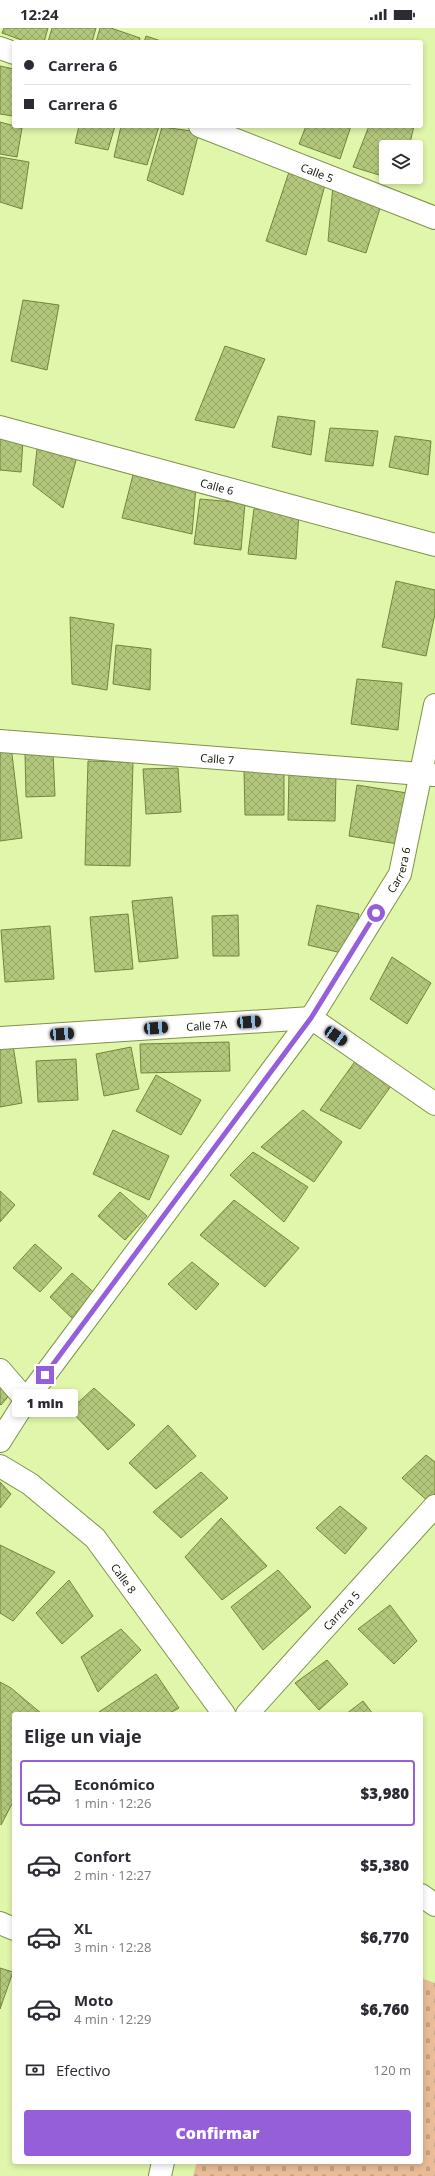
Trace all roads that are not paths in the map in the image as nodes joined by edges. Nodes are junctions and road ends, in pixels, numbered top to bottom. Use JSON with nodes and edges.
{"nodes":[{"id":1,"x":0,"y":48,"type":"edge"},
{"id":2,"x":12,"y":52,"type":"edge"},
{"id":3,"x":205,"y":128,"type":"edge"},
{"id":4,"x":435,"y":218,"type":"edge"},
{"id":5,"x":0,"y":427,"type":"edge"},
{"id":6,"x":435,"y":545,"type":"edge"},
{"id":7,"x":435,"y":705,"type":"edge"},
{"id":8,"x":0,"y":741,"type":"edge"},
{"id":9,"x":428,"y":775,"type":"edge"},
{"id":10,"x":311,"y":1018,"type":"junction"},
{"id":11,"x":0,"y":1038,"type":"edge"},
{"id":12,"x":435,"y":1104,"type":"edge"},
{"id":13,"x":0,"y":1370,"type":"edge"},
{"id":14,"x":26,"y":1400,"type":"junction"},
{"id":15,"x":0,"y":1441,"type":"edge"},
{"id":16,"x":0,"y":1466,"type":"edge"},
{"id":17,"x":435,"y":1506,"type":"edge"},
{"id":18,"x":223,"y":1712,"type":"edge"},
{"id":19,"x":249,"y":1712,"type":"edge"},
{"id":20,"x":423,"y":1896,"type":"edge"},
{"id":21,"x":435,"y":1905,"type":"edge"},
{"id":22,"x":0,"y":1923,"type":"edge"},
{"id":23,"x":12,"y":1928,"type":"edge"},
{"id":24,"x":163,"y":2164,"type":"edge"},
{"id":25,"x":160,"y":2176,"type":"edge"}],
"edges":[{"from":1,"to":2,"type":"street"},
{"from":3,"to":4,"type":"street","name":"Calle 5"},
{"from":5,"to":6,"type":"street","name":"Calle 6"},
{"from":7,"to":9,"type":"street","name":"Carrera 6"},
{"from":8,"to":9,"type":"street","name":"Calle 7"},
{"from":9,"to":10,"type":"street","name":"Carrera 6"},
{"from":10,"to":11,"type":"street","name":"Calle 7A"},
{"from":10,"to":12,"type":"street"},
{"from":10,"to":14,"type":"street","name":"Carrera 6"},
{"from":13,"to":14,"type":"street"},
{"from":14,"to":15,"type":"street","name":"Carrera 6"},
{"from":16,"to":18,"type":"street","name":"Calle 8"},
{"from":17,"to":19,"type":"street","name":"Carrera 5"},
{"from":20,"to":21,"type":"street"},
{"from":22,"to":23,"type":"street"},
{"from":24,"to":25,"type":"street"}]}
